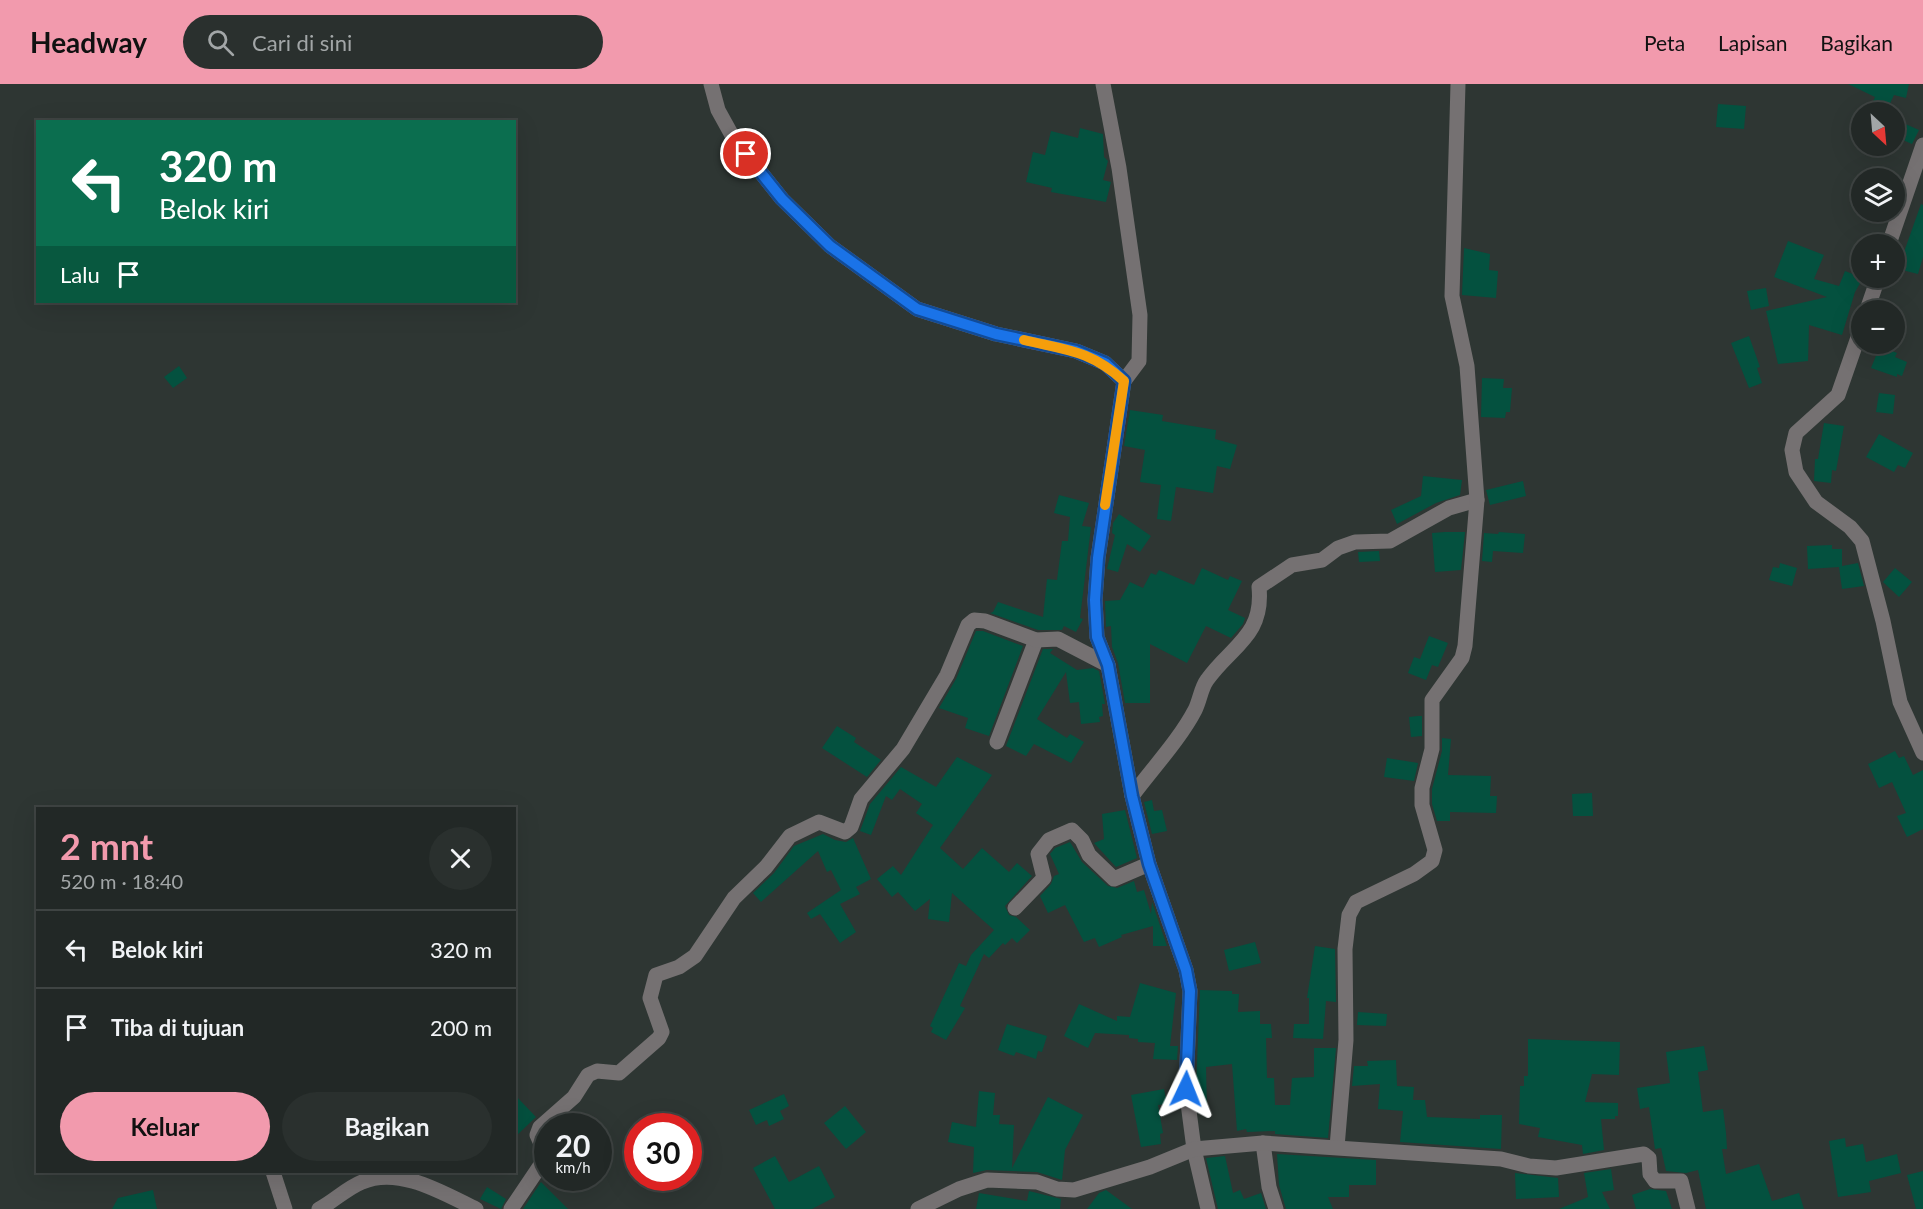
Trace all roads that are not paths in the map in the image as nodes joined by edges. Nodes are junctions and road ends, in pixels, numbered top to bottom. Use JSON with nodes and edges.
{"nodes":[{"id":1,"x":711,"y":84,"type":"edge"},
{"id":2,"x":1103,"y":84,"type":"edge"},
{"id":3,"x":1458,"y":84,"type":"edge"},
{"id":4,"x":1923,"y":145,"type":"edge"},
{"id":5,"x":1892,"y":234,"type":"edge"},
{"id":6,"x":1852,"y":354,"type":"edge"},
{"id":7,"x":1124,"y":381,"type":"junction"},
{"id":8,"x":1477,"y":500,"type":"junction"},
{"id":9,"x":1036,"y":640,"type":"junction"},
{"id":10,"x":1108,"y":665,"type":"junction"},
{"id":11,"x":997,"y":742,"type":"dead end"},
{"id":12,"x":1923,"y":753,"type":"edge"},
{"id":13,"x":1132,"y":796,"type":"junction"},
{"id":14,"x":1149,"y":864,"type":"junction"},
{"id":15,"x":1015,"y":908,"type":"dead end"},
{"id":16,"x":1263,"y":1143,"type":"junction"},
{"id":17,"x":1336,"y":1147,"type":"junction"},
{"id":18,"x":1194,"y":1149,"type":"junction"},
{"id":19,"x":273,"y":1173,"type":"edge"},
{"id":20,"x":285,"y":1209,"type":"edge"},
{"id":21,"x":319,"y":1209,"type":"edge"},
{"id":22,"x":476,"y":1209,"type":"edge"},
{"id":23,"x":511,"y":1209,"type":"edge"},
{"id":24,"x":918,"y":1209,"type":"edge"},
{"id":25,"x":1208,"y":1209,"type":"edge"},
{"id":26,"x":1276,"y":1209,"type":"edge"},
{"id":27,"x":1688,"y":1209,"type":"edge"}],
"edges":[{"from":1,"to":7,"type":"street"},
{"from":2,"to":7,"type":"street"},
{"from":3,"to":8,"type":"street"},
{"from":4,"to":5,"type":"street"},
{"from":6,"to":12,"type":"street"},
{"from":7,"to":10,"type":"street"},
{"from":8,"to":13,"type":"street"},
{"from":8,"to":17,"type":"street"},
{"from":9,"to":10,"type":"street"},
{"from":9,"to":11,"type":"street"},
{"from":9,"to":23,"type":"street"},
{"from":10,"to":13,"type":"street"},
{"from":13,"to":14,"type":"street"},
{"from":14,"to":15,"type":"street"},
{"from":14,"to":18,"type":"street"},
{"from":16,"to":17,"type":"street"},
{"from":16,"to":18,"type":"street"},
{"from":16,"to":26,"type":"street"},
{"from":17,"to":27,"type":"street"},
{"from":18,"to":24,"type":"street"},
{"from":18,"to":25,"type":"street"},
{"from":19,"to":20,"type":"street"},
{"from":21,"to":22,"type":"street"}]}
